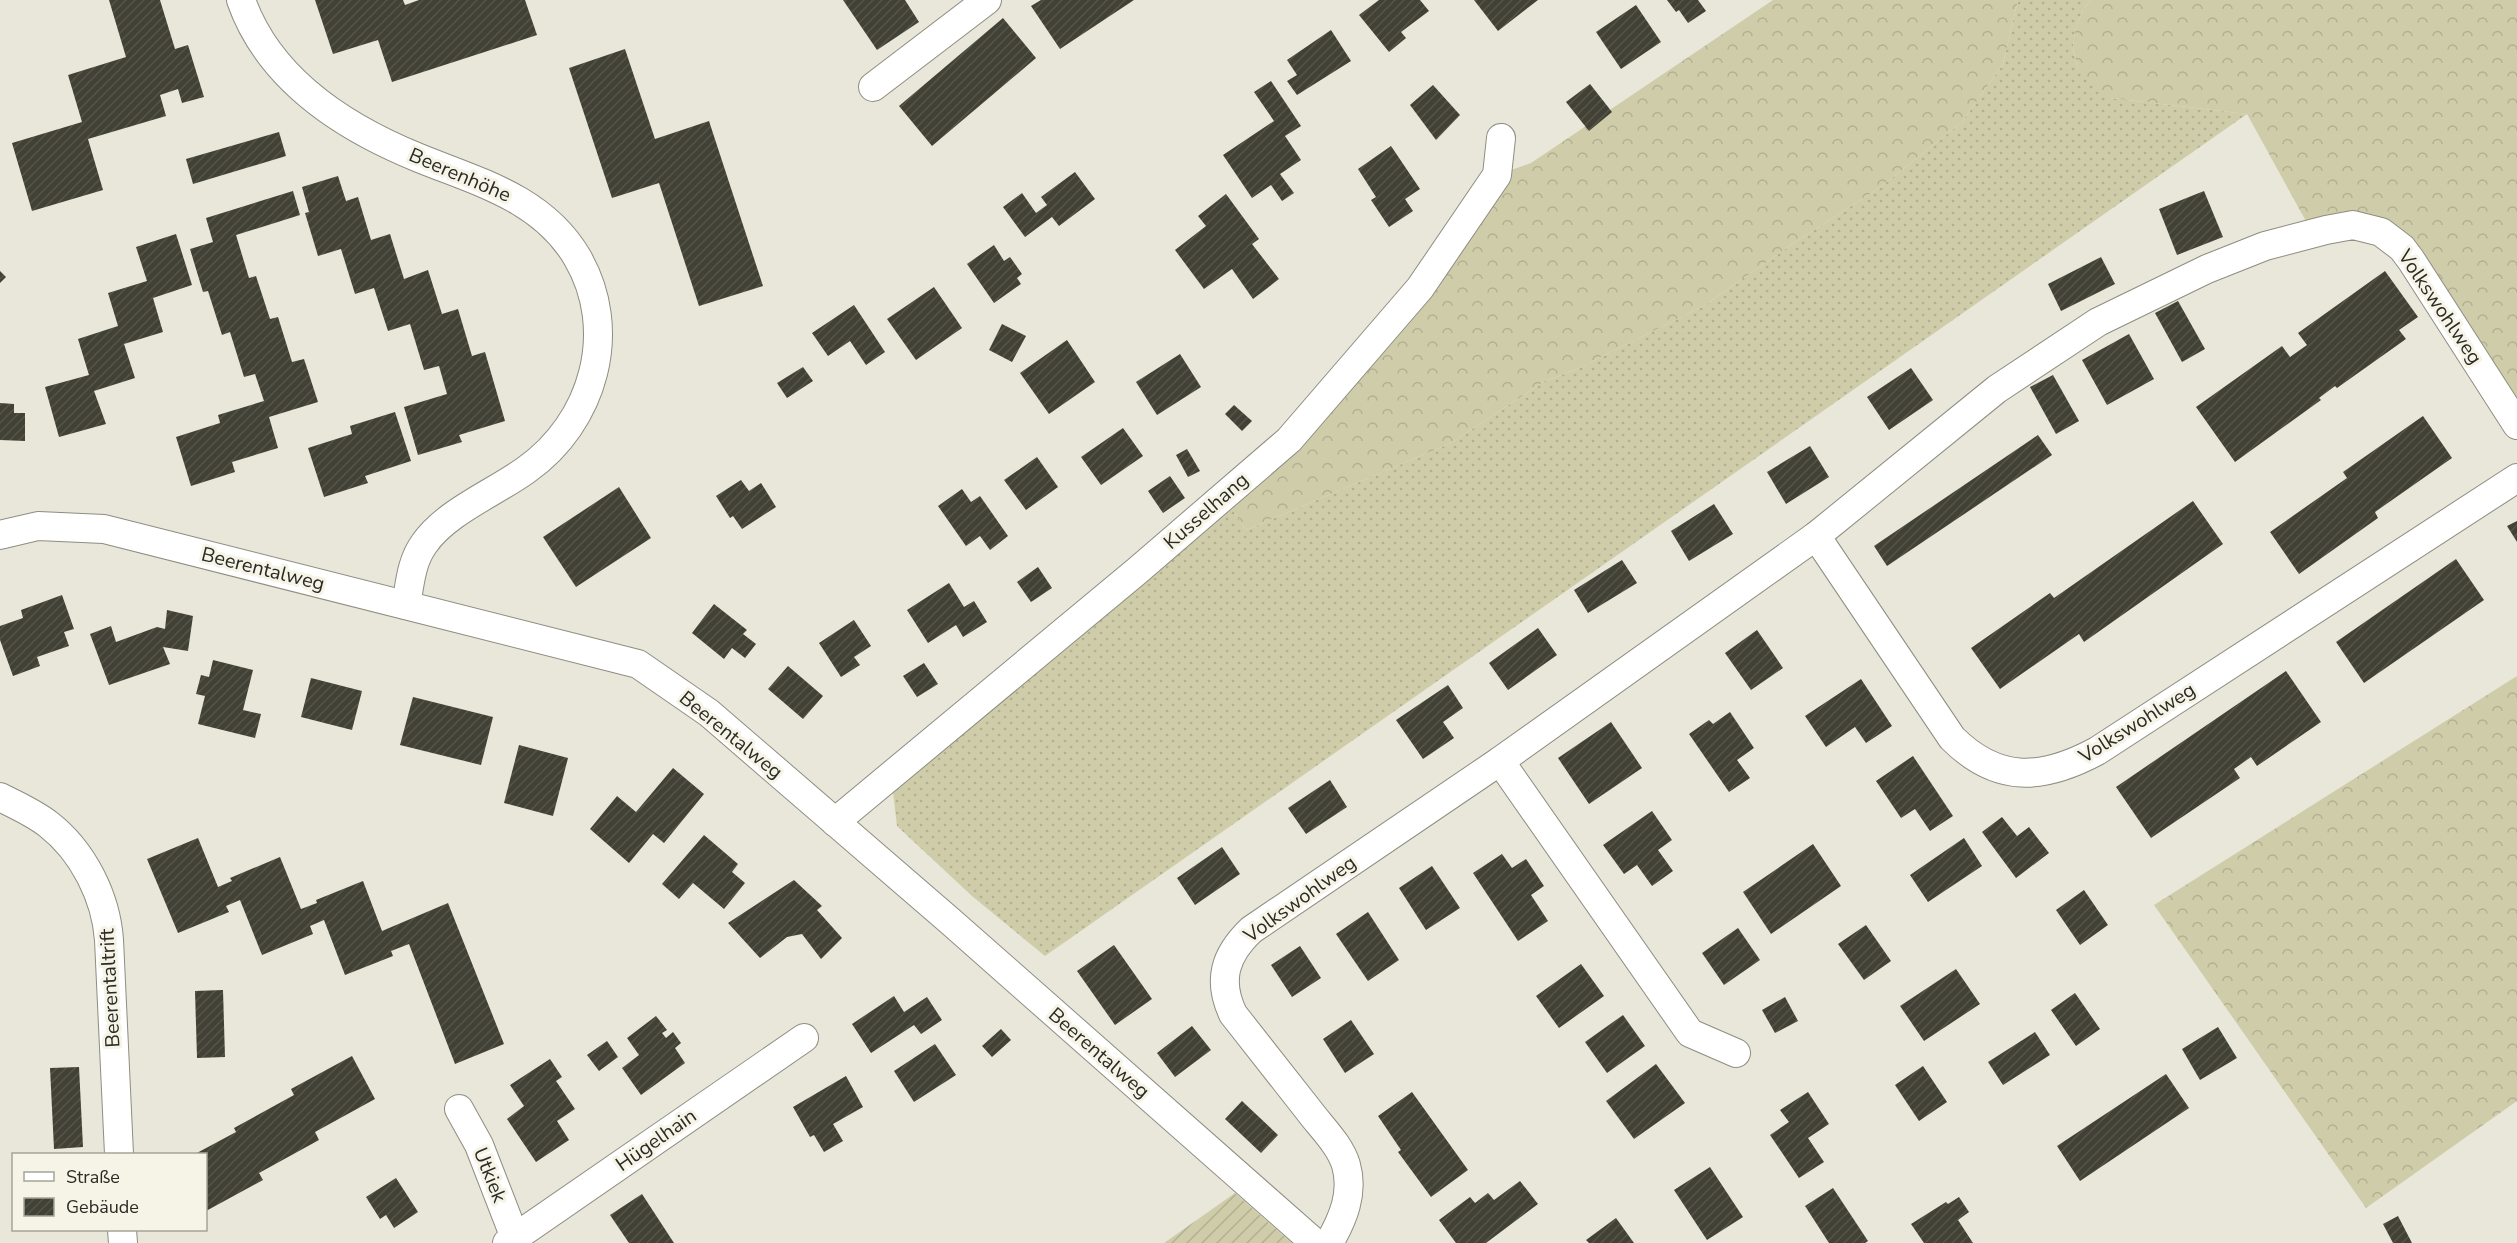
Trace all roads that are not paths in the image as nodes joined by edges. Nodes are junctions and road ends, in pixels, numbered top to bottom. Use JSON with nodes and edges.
{"nodes":[{"id":1,"x":241,"y":0,"type":"edge"},
{"id":2,"x":987,"y":0,"type":"edge"},
{"id":3,"x":873,"y":87,"type":"dead end"},
{"id":4,"x":1502,"y":138,"type":"dead end"},
{"id":5,"x":2517,"y":425,"type":"edge"},
{"id":6,"x":2517,"y":478,"type":"edge"},
{"id":7,"x":0,"y":535,"type":"edge"},
{"id":8,"x":1816,"y":537,"type":"junction"},
{"id":9,"x":406,"y":605,"type":"junction"},
{"id":10,"x":1500,"y":761,"type":"junction"},
{"id":11,"x":0,"y":797,"type":"edge"},
{"id":12,"x":835,"y":822,"type":"junction"},
{"id":13,"x":804,"y":1038,"type":"dead end"},
{"id":14,"x":1736,"y":1053,"type":"dead end"},
{"id":15,"x":459,"y":1109,"type":"dead end"},
{"id":16,"x":119,"y":1153,"type":"edge"},
{"id":17,"x":513,"y":1241,"type":"edge"},
{"id":18,"x":1315,"y":1243,"type":"edge"},
{"id":19,"x":1329,"y":1243,"type":"edge"}],
"edges":[{"from":1,"to":9,"type":"street","name":"Beerenhöhe"},
{"from":2,"to":3,"type":"street"},
{"from":4,"to":12,"type":"street","name":"Kusselhang"},
{"from":5,"to":8,"type":"street","name":"Volkswohlweg"},
{"from":6,"to":8,"type":"street","name":"Volkswohlweg"},
{"from":7,"to":9,"type":"street","name":"Beerentalweg"},
{"from":8,"to":10,"type":"street","name":"Volkswohlweg"},
{"from":9,"to":12,"type":"street","name":"Beerentalweg"},
{"from":10,"to":14,"type":"street"},
{"from":10,"to":19,"type":"street","name":"Volkswohlweg"},
{"from":11,"to":16,"type":"street","name":"Beerentaltrift"},
{"from":12,"to":18,"type":"street","name":"Beerentalweg"},
{"from":13,"to":17,"type":"street","name":"Hügelhain"},
{"from":15,"to":17,"type":"street","name":"Utkiek"}]}
